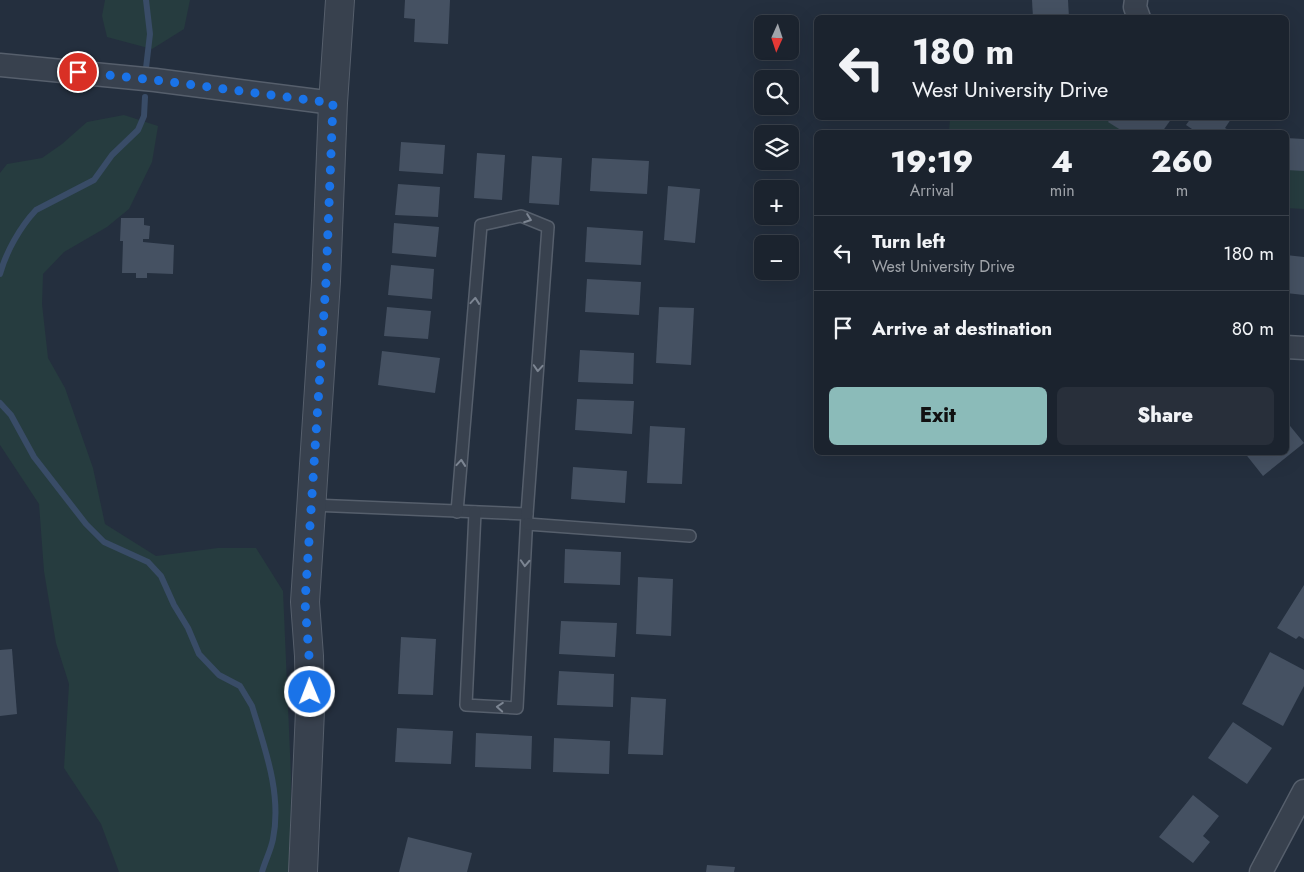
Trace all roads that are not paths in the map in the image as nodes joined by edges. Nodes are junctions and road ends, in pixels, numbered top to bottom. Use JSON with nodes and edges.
{"nodes":[{"id":1,"x":340,"y":0,"type":"edge"},
{"id":2,"x":1136,"y":0,"type":"edge"},
{"id":3,"x":1138,"y":15,"type":"edge"},
{"id":4,"x":0,"y":65,"type":"edge"},
{"id":5,"x":333,"y":103,"type":"junction"},
{"id":6,"x":1289,"y":347,"type":"edge"},
{"id":7,"x":1304,"y":348,"type":"edge"},
{"id":8,"x":312,"y":505,"type":"junction"},
{"id":9,"x":457,"y":512,"type":"junction"},
{"id":10,"x":475,"y":512,"type":"junction"},
{"id":11,"x":527,"y":519,"type":"junction"},
{"id":12,"x":690,"y":536,"type":"dead end"},
{"id":13,"x":1304,"y":791,"type":"edge"},
{"id":14,"x":303,"y":872,"type":"edge"},
{"id":15,"x":1260,"y":872,"type":"edge"}],
"edges":[{"from":1,"to":5,"type":"street"},
{"from":2,"to":3,"type":"street"},
{"from":4,"to":5,"type":"street"},
{"from":5,"to":8,"type":"street"},
{"from":6,"to":7,"type":"street"},
{"from":8,"to":9,"type":"lane"},
{"from":8,"to":14,"type":"street"},
{"from":9,"to":10,"type":"lane"},
{"from":9,"to":11,"type":"lane","one_way":true},
{"from":10,"to":11,"type":"lane"},
{"from":11,"to":10,"type":"lane","one_way":true},
{"from":11,"to":12,"type":"lane"},
{"from":13,"to":15,"type":"street"}]}
